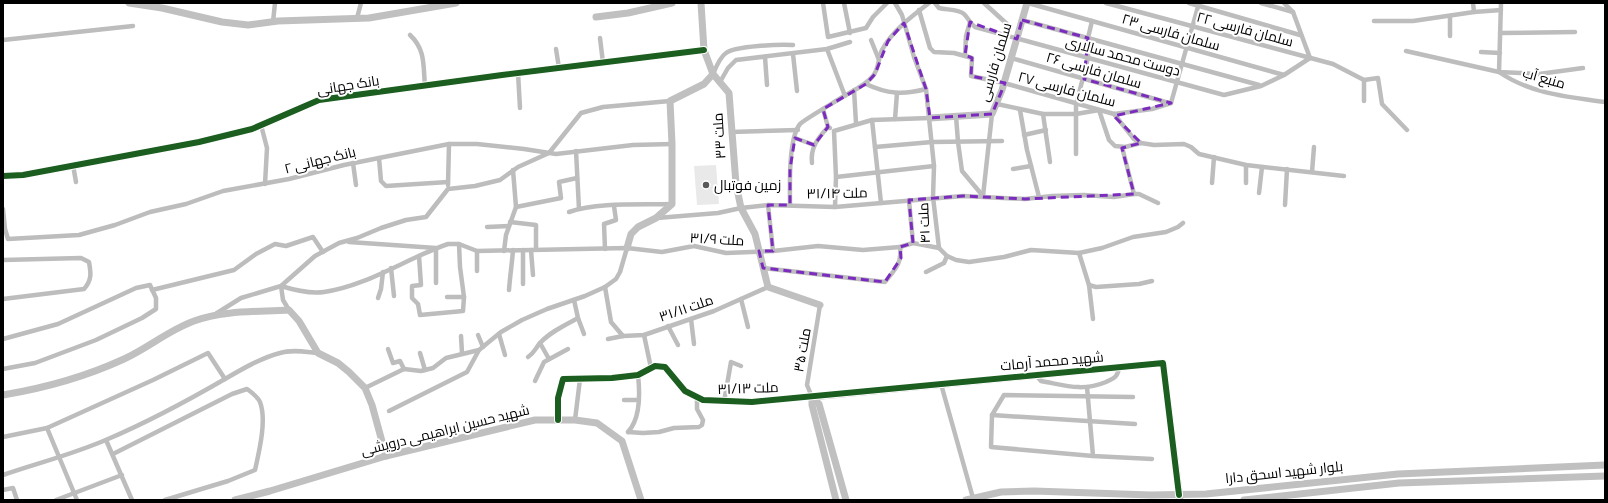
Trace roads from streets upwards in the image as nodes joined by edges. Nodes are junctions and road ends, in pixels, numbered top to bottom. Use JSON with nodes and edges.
{"nodes":[{"id":1,"x":129,"y":3,"type":"edge"},
{"id":2,"x":276,"y":3,"type":"edge"},
{"id":3,"x":361,"y":3,"type":"edge"},
{"id":4,"x":456,"y":3,"type":"edge"},
{"id":5,"x":672,"y":3,"type":"edge"},
{"id":6,"x":701,"y":3,"type":"edge"},
{"id":7,"x":823,"y":3,"type":"edge"},
{"id":8,"x":844,"y":3,"type":"edge"},
{"id":9,"x":887,"y":3,"type":"edge"},
{"id":10,"x":895,"y":3,"type":"edge"},
{"id":11,"x":929,"y":3,"type":"edge"},
{"id":12,"x":935,"y":3,"type":"edge"},
{"id":13,"x":984,"y":3,"type":"edge"},
{"id":14,"x":1027,"y":3,"type":"edge"},
{"id":15,"x":1106,"y":3,"type":"edge"},
{"id":16,"x":1189,"y":3,"type":"edge"},
{"id":17,"x":1261,"y":3,"type":"edge"},
{"id":18,"x":1284,"y":3,"type":"edge"},
{"id":19,"x":1473,"y":3,"type":"edge"},
{"id":20,"x":1501,"y":3,"type":"edge"},
{"id":21,"x":1198,"y":4,"type":"edge"},
{"id":22,"x":163,"y":5,"type":"edge"},
{"id":23,"x":919,"y":10,"type":"junction"},
{"id":24,"x":1501,"y":10,"type":"junction"},
{"id":25,"x":1293,"y":12,"type":"junction"},
{"id":26,"x":1474,"y":12,"type":"junction"},
{"id":27,"x":1450,"y":16,"type":"junction"},
{"id":28,"x":596,"y":17,"type":"dead end"},
{"id":29,"x":357,"y":18,"type":"junction"},
{"id":30,"x":1022,"y":20,"type":"junction"},
{"id":31,"x":1092,"y":21,"type":"junction"},
{"id":32,"x":1374,"y":21,"type":"dead end"},
{"id":33,"x":273,"y":22,"type":"junction"},
{"id":34,"x":970,"y":22,"type":"junction"},
{"id":35,"x":904,"y":23,"type":"junction"},
{"id":36,"x":133,"y":26,"type":"dead end"},
{"id":37,"x":1192,"y":26,"type":"junction"},
{"id":38,"x":1575,"y":32,"type":"dead end"},
{"id":39,"x":850,"y":33,"type":"junction"},
{"id":40,"x":1500,"y":34,"type":"junction"},
{"id":41,"x":410,"y":35,"type":"dead end"},
{"id":42,"x":1005,"y":35,"type":"junction"},
{"id":43,"x":1300,"y":35,"type":"junction"},
{"id":44,"x":1450,"y":36,"type":"dead end"},
{"id":45,"x":600,"y":38,"type":"dead end"},
{"id":46,"x":1017,"y":38,"type":"junction"},
{"id":47,"x":1088,"y":38,"type":"junction"},
{"id":48,"x":3,"y":40,"type":"edge"},
{"id":49,"x":871,"y":40,"type":"dead end"},
{"id":50,"x":850,"y":42,"type":"dead end"},
{"id":51,"x":793,"y":45,"type":"dead end"},
{"id":52,"x":1186,"y":48,"type":"junction"},
{"id":53,"x":556,"y":49,"type":"dead end"},
{"id":54,"x":827,"y":49,"type":"junction"},
{"id":55,"x":704,"y":50,"type":"junction"},
{"id":56,"x":1406,"y":51,"type":"dead end"},
{"id":57,"x":1481,"y":52,"type":"dead end"},
{"id":58,"x":1500,"y":53,"type":"junction"},
{"id":59,"x":793,"y":54,"type":"junction"},
{"id":60,"x":965,"y":55,"type":"junction"},
{"id":61,"x":765,"y":57,"type":"junction"},
{"id":62,"x":1011,"y":58,"type":"junction"},
{"id":63,"x":1088,"y":58,"type":"junction"},
{"id":64,"x":1310,"y":58,"type":"junction"},
{"id":65,"x":880,"y":60,"type":"junction"},
{"id":66,"x":603,"y":63,"type":"junction"},
{"id":67,"x":1182,"y":63,"type":"junction"},
{"id":68,"x":559,"y":68,"type":"junction"},
{"id":69,"x":1583,"y":68,"type":"dead end"},
{"id":70,"x":1499,"y":72,"type":"junction"},
{"id":71,"x":518,"y":73,"type":"junction"},
{"id":72,"x":713,"y":74,"type":"junction"},
{"id":73,"x":1284,"y":75,"type":"junction"},
{"id":74,"x":1084,"y":78,"type":"junction"},
{"id":75,"x":1364,"y":80,"type":"junction"},
{"id":76,"x":720,"y":82,"type":"junction"},
{"id":77,"x":1176,"y":82,"type":"junction"},
{"id":78,"x":1004,"y":83,"type":"junction"},
{"id":79,"x":866,"y":84,"type":"junction"},
{"id":80,"x":425,"y":86,"type":"junction"},
{"id":81,"x":767,"y":86,"type":"dead end"},
{"id":82,"x":1261,"y":86,"type":"junction"},
{"id":83,"x":926,"y":89,"type":"junction"},
{"id":84,"x":854,"y":90,"type":"junction"},
{"id":85,"x":797,"y":91,"type":"dead end"},
{"id":86,"x":897,"y":93,"type":"junction"},
{"id":87,"x":845,"y":96,"type":"junction"},
{"id":88,"x":670,"y":101,"type":"junction"},
{"id":89,"x":1364,"y":101,"type":"dead end"},
{"id":90,"x":1605,"y":102,"type":"edge"},
{"id":91,"x":1171,"y":103,"type":"junction"},
{"id":92,"x":997,"y":104,"type":"junction"},
{"id":93,"x":1076,"y":105,"type":"junction"},
{"id":94,"x":520,"y":108,"type":"dead end"},
{"id":95,"x":823,"y":109,"type":"junction"},
{"id":96,"x":1020,"y":110,"type":"junction"},
{"id":97,"x":1099,"y":110,"type":"junction"},
{"id":98,"x":992,"y":114,"type":"junction"},
{"id":99,"x":1043,"y":114,"type":"junction"},
{"id":100,"x":1076,"y":114,"type":"junction"},
{"id":101,"x":1114,"y":114,"type":"junction"},
{"id":102,"x":956,"y":116,"type":"junction"},
{"id":103,"x":930,"y":118,"type":"junction"},
{"id":104,"x":894,"y":119,"type":"junction"},
{"id":105,"x":872,"y":120,"type":"junction"},
{"id":106,"x":856,"y":123,"type":"junction"},
{"id":107,"x":261,"y":125,"type":"junction"},
{"id":108,"x":828,"y":127,"type":"junction"},
{"id":109,"x":798,"y":130,"type":"junction"},
{"id":110,"x":1046,"y":130,"type":"junction"},
{"id":111,"x":1407,"y":130,"type":"dead end"},
{"id":112,"x":834,"y":131,"type":"junction"},
{"id":113,"x":731,"y":132,"type":"junction"},
{"id":114,"x":1024,"y":135,"type":"junction"},
{"id":115,"x":795,"y":138,"type":"junction"},
{"id":116,"x":990,"y":141,"type":"junction"},
{"id":117,"x":1002,"y":141,"type":"dead end"},
{"id":118,"x":932,"y":142,"type":"junction"},
{"id":119,"x":958,"y":142,"type":"junction"},
{"id":120,"x":1141,"y":143,"type":"junction"},
{"id":121,"x":449,"y":144,"type":"junction"},
{"id":122,"x":672,"y":144,"type":"junction"},
{"id":123,"x":814,"y":145,"type":"junction"},
{"id":124,"x":875,"y":147,"type":"junction"},
{"id":125,"x":1122,"y":147,"type":"junction"},
{"id":126,"x":1314,"y":147,"type":"dead end"},
{"id":127,"x":576,"y":151,"type":"junction"},
{"id":128,"x":549,"y":153,"type":"junction"},
{"id":129,"x":1076,"y":154,"type":"dead end"},
{"id":130,"x":378,"y":158,"type":"junction"},
{"id":131,"x":1214,"y":158,"type":"junction"},
{"id":132,"x":1050,"y":162,"type":"dead end"},
{"id":133,"x":353,"y":163,"type":"junction"},
{"id":134,"x":812,"y":163,"type":"dead end"},
{"id":135,"x":73,"y":165,"type":"junction"},
{"id":136,"x":1246,"y":165,"type":"junction"},
{"id":137,"x":934,"y":166,"type":"junction"},
{"id":138,"x":1031,"y":166,"type":"junction"},
{"id":139,"x":1262,"y":167,"type":"junction"},
{"id":140,"x":1013,"y":169,"type":"dead end"},
{"id":141,"x":1287,"y":169,"type":"junction"},
{"id":142,"x":513,"y":170,"type":"junction"},
{"id":143,"x":878,"y":172,"type":"junction"},
{"id":144,"x":1312,"y":172,"type":"junction"},
{"id":145,"x":3,"y":176,"type":"edge"},
{"id":146,"x":1344,"y":176,"type":"dead end"},
{"id":147,"x":836,"y":177,"type":"junction"},
{"id":148,"x":577,"y":178,"type":"junction"},
{"id":149,"x":76,"y":182,"type":"dead end"},
{"id":150,"x":448,"y":182,"type":"junction"},
{"id":151,"x":1212,"y":183,"type":"dead end"},
{"id":152,"x":1246,"y":183,"type":"dead end"},
{"id":153,"x":265,"y":184,"type":"junction"},
{"id":154,"x":356,"y":185,"type":"dead end"},
{"id":155,"x":448,"y":189,"type":"junction"},
{"id":156,"x":1259,"y":193,"type":"dead end"},
{"id":157,"x":1134,"y":194,"type":"junction"},
{"id":158,"x":983,"y":196,"type":"junction"},
{"id":159,"x":933,"y":197,"type":"junction"},
{"id":160,"x":1039,"y":197,"type":"junction"},
{"id":161,"x":909,"y":200,"type":"junction"},
{"id":162,"x":881,"y":203,"type":"junction"},
{"id":163,"x":1158,"y":203,"type":"dead end"},
{"id":164,"x":672,"y":204,"type":"junction"},
{"id":165,"x":768,"y":205,"type":"junction"},
{"id":166,"x":790,"y":205,"type":"junction"},
{"id":167,"x":1285,"y":205,"type":"dead end"},
{"id":168,"x":614,"y":206,"type":"junction"},
{"id":169,"x":516,"y":207,"type":"junction"},
{"id":170,"x":835,"y":207,"type":"junction"},
{"id":171,"x":741,"y":208,"type":"junction"},
{"id":172,"x":3,"y":209,"type":"edge"},
{"id":173,"x":579,"y":209,"type":"junction"},
{"id":174,"x":569,"y":212,"type":"dead end"},
{"id":175,"x":656,"y":218,"type":"junction"},
{"id":176,"x":1182,"y":223,"type":"dead end"},
{"id":177,"x":510,"y":224,"type":"junction"},
{"id":178,"x":487,"y":227,"type":"dead end"},
{"id":179,"x":345,"y":242,"type":"junction"},
{"id":180,"x":913,"y":243,"type":"junction"},
{"id":181,"x":459,"y":244,"type":"junction"},
{"id":182,"x":900,"y":247,"type":"junction"},
{"id":183,"x":436,"y":248,"type":"junction"},
{"id":184,"x":627,"y":248,"type":"junction"},
{"id":185,"x":939,"y":248,"type":"junction"},
{"id":186,"x":504,"y":250,"type":"junction"},
{"id":187,"x":513,"y":250,"type":"junction"},
{"id":188,"x":523,"y":250,"type":"junction"},
{"id":189,"x":533,"y":250,"type":"junction"},
{"id":190,"x":605,"y":250,"type":"junction"},
{"id":191,"x":476,"y":251,"type":"junction"},
{"id":192,"x":759,"y":251,"type":"junction"},
{"id":193,"x":774,"y":251,"type":"junction"},
{"id":194,"x":323,"y":252,"type":"junction"},
{"id":195,"x":1079,"y":253,"type":"junction"},
{"id":196,"x":419,"y":256,"type":"junction"},
{"id":197,"x":947,"y":256,"type":"junction"},
{"id":198,"x":3,"y":260,"type":"edge"},
{"id":199,"x":391,"y":268,"type":"junction"},
{"id":200,"x":763,"y":268,"type":"junction"},
{"id":201,"x":477,"y":271,"type":"dead end"},
{"id":202,"x":383,"y":272,"type":"junction"},
{"id":203,"x":926,"y":272,"type":"dead end"},
{"id":204,"x":533,"y":274,"type":"dead end"},
{"id":205,"x":1152,"y":281,"type":"dead end"},
{"id":206,"x":436,"y":283,"type":"dead end"},
{"id":207,"x":523,"y":284,"type":"dead end"},
{"id":208,"x":1089,"y":285,"type":"junction"},
{"id":209,"x":281,"y":286,"type":"junction"},
{"id":210,"x":605,"y":287,"type":"junction"},
{"id":211,"x":768,"y":287,"type":"junction"},
{"id":212,"x":152,"y":290,"type":"junction"},
{"id":213,"x":509,"y":290,"type":"dead end"},
{"id":214,"x":394,"y":296,"type":"dead end"},
{"id":215,"x":447,"y":297,"type":"dead end"},
{"id":216,"x":464,"y":297,"type":"junction"},
{"id":217,"x":378,"y":298,"type":"dead end"},
{"id":218,"x":3,"y":299,"type":"edge"},
{"id":219,"x":741,"y":299,"type":"junction"},
{"id":220,"x":574,"y":300,"type":"junction"},
{"id":221,"x":820,"y":305,"type":"joint"},
{"id":222,"x":290,"y":310,"type":"junction"},
{"id":223,"x":214,"y":315,"type":"junction"},
{"id":224,"x":578,"y":318,"type":"junction"},
{"id":225,"x":691,"y":318,"type":"junction"},
{"id":226,"x":1093,"y":319,"type":"dead end"},
{"id":227,"x":668,"y":326,"type":"junction"},
{"id":228,"x":748,"y":327,"type":"dead end"},
{"id":229,"x":478,"y":334,"type":"dead end"},
{"id":230,"x":499,"y":334,"type":"junction"},
{"id":231,"x":584,"y":334,"type":"dead end"},
{"id":232,"x":644,"y":335,"type":"junction"},
{"id":233,"x":461,"y":336,"type":"dead end"},
{"id":234,"x":623,"y":336,"type":"junction"},
{"id":235,"x":3,"y":339,"type":"edge"},
{"id":236,"x":608,"y":339,"type":"dead end"},
{"id":237,"x":540,"y":343,"type":"junction"},
{"id":238,"x":678,"y":344,"type":"dead end"},
{"id":239,"x":694,"y":344,"type":"dead end"},
{"id":240,"x":481,"y":348,"type":"junction"},
{"id":241,"x":388,"y":349,"type":"dead end"},
{"id":242,"x":568,"y":349,"type":"dead end"},
{"id":243,"x":318,"y":353,"type":"junction"},
{"id":244,"x":420,"y":353,"type":"dead end"},
{"id":245,"x":462,"y":353,"type":"junction"},
{"id":246,"x":505,"y":355,"type":"dead end"},
{"id":247,"x":528,"y":357,"type":"dead end"},
{"id":248,"x":549,"y":359,"type":"junction"},
{"id":249,"x":741,"y":366,"type":"dead end"},
{"id":250,"x":1119,"y":367,"type":"junction"},
{"id":251,"x":651,"y":368,"type":"junction"},
{"id":252,"x":3,"y":369,"type":"edge"},
{"id":253,"x":404,"y":370,"type":"junction"},
{"id":254,"x":425,"y":370,"type":"junction"},
{"id":255,"x":638,"y":375,"type":"junction"},
{"id":256,"x":1036,"y":375,"type":"junction"},
{"id":257,"x":225,"y":379,"type":"junction"},
{"id":258,"x":580,"y":379,"type":"junction"},
{"id":259,"x":535,"y":381,"type":"dead end"},
{"id":260,"x":941,"y":384,"type":"junction"},
{"id":261,"x":365,"y":388,"type":"junction"},
{"id":262,"x":1087,"y":388,"type":"junction"},
{"id":263,"x":3,"y":395,"type":"edge"},
{"id":264,"x":697,"y":397,"type":"junction"},
{"id":265,"x":812,"y":397,"type":"junction"},
{"id":266,"x":1088,"y":397,"type":"junction"},
{"id":267,"x":1133,"y":397,"type":"dead end"},
{"id":268,"x":624,"y":400,"type":"dead end"},
{"id":269,"x":639,"y":400,"type":"junction"},
{"id":270,"x":724,"y":402,"type":"junction"},
{"id":271,"x":389,"y":411,"type":"dead end"},
{"id":272,"x":992,"y":415,"type":"junction"},
{"id":273,"x":558,"y":420,"type":"junction"},
{"id":274,"x":575,"y":420,"type":"junction"},
{"id":275,"x":1090,"y":422,"type":"junction"},
{"id":276,"x":1135,"y":424,"type":"dead end"},
{"id":277,"x":47,"y":428,"type":"junction"},
{"id":278,"x":3,"y":437,"type":"edge"},
{"id":279,"x":106,"y":440,"type":"junction"},
{"id":280,"x":113,"y":454,"type":"junction"},
{"id":281,"x":60,"y":456,"type":"junction"},
{"id":282,"x":386,"y":456,"type":"junction"},
{"id":283,"x":1093,"y":456,"type":"junction"},
{"id":284,"x":1152,"y":459,"type":"dead end"},
{"id":285,"x":1605,"y":465,"type":"edge"},
{"id":286,"x":1592,"y":466,"type":"junction"},
{"id":287,"x":3,"y":475,"type":"edge"},
{"id":288,"x":122,"y":475,"type":"junction"},
{"id":289,"x":1592,"y":476,"type":"junction"},
{"id":290,"x":1605,"y":476,"type":"edge"},
{"id":291,"x":3,"y":490,"type":"edge"},
{"id":292,"x":1062,"y":492,"type":"junction"},
{"id":293,"x":75,"y":493,"type":"junction"},
{"id":294,"x":1179,"y":497,"type":"edge"},
{"id":295,"x":974,"y":498,"type":"junction"},
{"id":296,"x":17,"y":500,"type":"edge"},
{"id":297,"x":56,"y":500,"type":"edge"},
{"id":298,"x":77,"y":500,"type":"edge"},
{"id":299,"x":132,"y":500,"type":"edge"},
{"id":300,"x":165,"y":500,"type":"edge"},
{"id":301,"x":235,"y":500,"type":"edge"},
{"id":302,"x":641,"y":500,"type":"edge"},
{"id":303,"x":836,"y":500,"type":"edge"},
{"id":304,"x":846,"y":500,"type":"edge"},
{"id":305,"x":966,"y":500,"type":"edge"},
{"id":306,"x":1062,"y":500,"type":"edge"},
{"id":307,"x":1244,"y":500,"type":"edge"}],
"edges":[{"from":1,"to":22,"type":"street"},
{"from":2,"to":33,"type":"street"},
{"from":3,"to":29,"type":"street"},
{"from":4,"to":29,"type":"street"},
{"from":5,"to":28,"type":"street"},
{"from":6,"to":55,"type":"street","name":"ملت ۳۳"},
{"from":7,"to":39,"type":"street"},
{"from":8,"to":39,"type":"street"},
{"from":9,"to":39,"type":"street"},
{"from":10,"to":35,"type":"street","name":"ملت ۴۱"},
{"from":11,"to":23,"type":"street"},
{"from":12,"to":34,"type":"street","name":"دوست محمد سالاری"},
{"from":13,"to":42,"type":"street"},
{"from":14,"to":30,"type":"street","name":"سلمان فارسی"},
{"from":14,"to":31,"type":"street","name":"سلمان فارسی ۲۳"},
{"from":15,"to":37,"type":"street","name":"سلمان فارسی ۲۲"},
{"from":16,"to":21,"type":"street"},
{"from":17,"to":25,"type":"street"},
{"from":18,"to":25,"type":"street"},
{"from":19,"to":26,"type":"street"},
{"from":20,"to":24,"type":"street"},
{"from":21,"to":37,"type":"street"},
{"from":21,"to":43,"type":"street"},
{"from":22,"to":33,"type":"street"},
{"from":23,"to":35,"type":"street"},
{"from":23,"to":60,"type":"street"},
{"from":24,"to":26,"type":"street"},
{"from":24,"to":40,"type":"street"},
{"from":25,"to":43,"type":"street"},
{"from":26,"to":27,"type":"street"},
{"from":27,"to":32,"type":"street"},
{"from":27,"to":44,"type":"street"},
{"from":29,"to":33,"type":"street"},
{"from":30,"to":46,"type":"street","name":"سلمان فارسی"},
{"from":30,"to":47,"type":"street"},
{"from":31,"to":47,"type":"street"},
{"from":31,"to":52,"type":"street","name":"سلمان فارسی ۲۳"},
{"from":34,"to":42,"type":"street","name":"دوست محمد سالاری"},
{"from":34,"to":60,"type":"street"},
{"from":35,"to":65,"type":"street"},
{"from":35,"to":83,"type":"street","name":"ملت ۴۱"},
{"from":36,"to":48,"type":"street"},
{"from":37,"to":52,"type":"street"},
{"from":37,"to":64,"type":"street","name":"سلمان فارسی ۲۲"},
{"from":38,"to":40,"type":"street"},
{"from":40,"to":58,"type":"street"},
{"from":41,"to":80,"type":"street"},
{"from":42,"to":46,"type":"street","name":"دوست محمد سالاری"},
{"from":43,"to":64,"type":"street"},
{"from":45,"to":66,"type":"street"},
{"from":46,"to":62,"type":"street","name":"سلمان فارسی"},
{"from":46,"to":63,"type":"street","name":"دوست محمد سالاری"},
{"from":47,"to":63,"type":"street"},
{"from":47,"to":67,"type":"street"},
{"from":49,"to":65,"type":"street"},
{"from":50,"to":54,"type":"street"},
{"from":51,"to":72,"type":"street"},
{"from":52,"to":67,"type":"street"},
{"from":52,"to":73,"type":"street","name":"سلمان فارسی ۲۳"},
{"from":53,"to":68,"type":"street"},
{"from":54,"to":59,"type":"street"},
{"from":54,"to":87,"type":"street"},
{"from":55,"to":66,"type":"street","name":"بانک جهانی"},
{"from":55,"to":72,"type":"street","name":"ملت ۳۳"},
{"from":56,"to":70,"type":"street"},
{"from":57,"to":58,"type":"street"},
{"from":58,"to":70,"type":"street"},
{"from":59,"to":61,"type":"street"},
{"from":59,"to":85,"type":"street"},
{"from":60,"to":78,"type":"street","name":"سلمان فارسی ۲۷"},
{"from":61,"to":76,"type":"street"},
{"from":61,"to":81,"type":"street"},
{"from":62,"to":74,"type":"street","name":"سلمان فارسی ۲۶"},
{"from":62,"to":78,"type":"street","name":"سلمان فارسی"},
{"from":63,"to":74,"type":"street"},
{"from":63,"to":77,"type":"street","name":"دوست محمد سالاری"},
{"from":64,"to":73,"type":"street"},
{"from":64,"to":75,"type":"street","name":"سلمان فارسی ۲۲"},
{"from":65,"to":79,"type":"street"},
{"from":66,"to":68,"type":"street","name":"بانک جهانی"},
{"from":67,"to":77,"type":"street"},
{"from":67,"to":82,"type":"street"},
{"from":68,"to":71,"type":"street","name":"بانک جهانی"},
{"from":69,"to":70,"type":"street"},
{"from":70,"to":90,"type":"street","name":"منبع آب"},
{"from":71,"to":80,"type":"street","name":"بانک جهانی"},
{"from":71,"to":94,"type":"street"},
{"from":72,"to":76,"type":"street","name":"ملت ۳۳"},
{"from":72,"to":88,"type":"street"},
{"from":73,"to":82,"type":"street"},
{"from":74,"to":91,"type":"street","name":"سلمان فارسی ۲۶"},
{"from":74,"to":93,"type":"street"},
{"from":75,"to":89,"type":"street"},
{"from":75,"to":111,"type":"street"},
{"from":76,"to":113,"type":"street","name":"ملت ۳۳"},
{"from":77,"to":82,"type":"street","name":"دوست محمد سالاری"},
{"from":77,"to":91,"type":"street"},
{"from":78,"to":92,"type":"street","name":"سلمان فارسی"},
{"from":78,"to":93,"type":"street","name":"سلمان فارسی ۲۷"},
{"from":79,"to":84,"type":"street"},
{"from":79,"to":86,"type":"street"},
{"from":80,"to":107,"type":"street","name":"بانک جهانی"},
{"from":83,"to":86,"type":"street"},
{"from":83,"to":103,"type":"street","name":"ملت ۴۱"},
{"from":84,"to":87,"type":"street"},
{"from":84,"to":106,"type":"street"},
{"from":86,"to":104,"type":"street"},
{"from":87,"to":95,"type":"street"},
{"from":88,"to":122,"type":"street"},
{"from":88,"to":128,"type":"street"},
{"from":91,"to":101,"type":"street","name":"سلمان فارسی ۲۷"},
{"from":92,"to":96,"type":"street"},
{"from":92,"to":98,"type":"street","name":"سلمان فارسی"},
{"from":93,"to":97,"type":"street","name":"سلمان فارسی ۲۷"},
{"from":93,"to":100,"type":"street"},
{"from":95,"to":108,"type":"street"},
{"from":95,"to":109,"type":"street"},
{"from":96,"to":99,"type":"street"},
{"from":96,"to":114,"type":"street"},
{"from":97,"to":100,"type":"street"},
{"from":97,"to":101,"type":"street","name":"سلمان فارسی ۲۷"},
{"from":97,"to":125,"type":"street"},
{"from":98,"to":102,"type":"street","name":"سلمان فارسی"},
{"from":98,"to":116,"type":"street"},
{"from":99,"to":100,"type":"street"},
{"from":99,"to":110,"type":"street"},
{"from":100,"to":129,"type":"street"},
{"from":101,"to":120,"type":"street"},
{"from":102,"to":103,"type":"street","name":"سلمان فارسی"},
{"from":102,"to":119,"type":"street"},
{"from":103,"to":104,"type":"street"},
{"from":103,"to":118,"type":"street","name":"ملت ۴۱"},
{"from":104,"to":105,"type":"street"},
{"from":105,"to":106,"type":"street"},
{"from":105,"to":124,"type":"street"},
{"from":106,"to":112,"type":"street"},
{"from":107,"to":135,"type":"street","name":"بانک جهانی"},
{"from":107,"to":153,"type":"street"},
{"from":108,"to":112,"type":"street"},
{"from":108,"to":123,"type":"street"},
{"from":109,"to":113,"type":"street"},
{"from":109,"to":115,"type":"street"},
{"from":110,"to":114,"type":"street"},
{"from":110,"to":132,"type":"street"},
{"from":112,"to":147,"type":"street"},
{"from":113,"to":171,"type":"street","name":"ملت ۳۳"},
{"from":114,"to":138,"type":"street"},
{"from":115,"to":123,"type":"street"},
{"from":115,"to":166,"type":"street"},
{"from":116,"to":117,"type":"street"},
{"from":116,"to":119,"type":"street"},
{"from":116,"to":158,"type":"street"},
{"from":118,"to":119,"type":"street"},
{"from":118,"to":124,"type":"street"},
{"from":118,"to":137,"type":"street","name":"ملت ۴۱"},
{"from":119,"to":158,"type":"street"},
{"from":120,"to":125,"type":"street"},
{"from":120,"to":131,"type":"street"},
{"from":121,"to":128,"type":"street","name":"بانک جهانی ۲"},
{"from":121,"to":130,"type":"street","name":"بانک جهانی ۲"},
{"from":121,"to":150,"type":"street"},
{"from":122,"to":127,"type":"street","name":"بانک جهانی ۲"},
{"from":122,"to":164,"type":"street"},
{"from":123,"to":134,"type":"street"},
{"from":124,"to":143,"type":"street"},
{"from":125,"to":157,"type":"street"},
{"from":126,"to":144,"type":"street"},
{"from":127,"to":128,"type":"street","name":"بانک جهانی ۲"},
{"from":127,"to":148,"type":"street"},
{"from":128,"to":142,"type":"street"},
{"from":130,"to":133,"type":"street","name":"بانک جهانی ۲"},
{"from":130,"to":150,"type":"street"},
{"from":131,"to":136,"type":"street"},
{"from":131,"to":151,"type":"street"},
{"from":133,"to":153,"type":"street","name":"بانک جهانی ۲"},
{"from":133,"to":154,"type":"street"},
{"from":135,"to":145,"type":"street","name":"بانک جهانی"},
{"from":135,"to":149,"type":"street"},
{"from":136,"to":139,"type":"street"},
{"from":136,"to":152,"type":"street"},
{"from":137,"to":143,"type":"street"},
{"from":137,"to":159,"type":"street","name":"ملت ۴۱"},
{"from":138,"to":140,"type":"street"},
{"from":138,"to":160,"type":"street"},
{"from":139,"to":141,"type":"street"},
{"from":139,"to":156,"type":"street"},
{"from":141,"to":144,"type":"street"},
{"from":141,"to":167,"type":"street"},
{"from":142,"to":155,"type":"street"},
{"from":142,"to":169,"type":"street"},
{"from":143,"to":147,"type":"street"},
{"from":143,"to":162,"type":"street"},
{"from":144,"to":146,"type":"street"},
{"from":147,"to":170,"type":"street"},
{"from":148,"to":169,"type":"street"},
{"from":148,"to":173,"type":"street"},
{"from":150,"to":155,"type":"street"},
{"from":153,"to":172,"type":"street","name":"بانک جهانی ۲"},
{"from":155,"to":179,"type":"street"},
{"from":157,"to":160,"type":"street","name":"ملت ۳۱/۱۴"},
{"from":157,"to":163,"type":"street"},
{"from":158,"to":159,"type":"street","name":"ملت ۳۱/۱۴"},
{"from":158,"to":160,"type":"street","name":"ملت ۳۱/۱۴"},
{"from":159,"to":161,"type":"street","name":"ملت ۳۱/۱۴"},
{"from":159,"to":185,"type":"street","name":"ملت ۴۱"},
{"from":161,"to":162,"type":"street","name":"ملت ۳۱/۱۴"},
{"from":161,"to":180,"type":"street"},
{"from":162,"to":170,"type":"street","name":"ملت ۳۱/۱۴"},
{"from":164,"to":168,"type":"street"},
{"from":164,"to":175,"type":"street"},
{"from":165,"to":166,"type":"street","name":"ملت ۳۱/۱۴"},
{"from":165,"to":171,"type":"street","name":"ملت ۳۱/۱۴"},
{"from":165,"to":193,"type":"street"},
{"from":166,"to":170,"type":"street","name":"ملت ۳۱/۱۴"},
{"from":168,"to":173,"type":"street"},
{"from":168,"to":190,"type":"street"},
{"from":169,"to":177,"type":"street"},
{"from":171,"to":175,"type":"street","name":"ملت ۳۱/۱۴"},
{"from":171,"to":192,"type":"street","name":"ملت ۳۳"},
{"from":173,"to":174,"type":"street"},
{"from":175,"to":184,"type":"street"},
{"from":176,"to":195,"type":"street"},
{"from":177,"to":178,"type":"street"},
{"from":177,"to":186,"type":"street"},
{"from":177,"to":189,"type":"street"},
{"from":179,"to":183,"type":"street"},
{"from":179,"to":194,"type":"street"},
{"from":180,"to":182,"type":"street","name":"ملت ۴۱"},
{"from":180,"to":185,"type":"street","name":"ملت ۴۱"},
{"from":181,"to":183,"type":"street"},
{"from":181,"to":191,"type":"street"},
{"from":181,"to":216,"type":"street"},
{"from":182,"to":193,"type":"street","name":"ملت ۳۱/۹"},
{"from":182,"to":200,"type":"street","name":"ملت ۴۱"},
{"from":183,"to":196,"type":"street"},
{"from":183,"to":206,"type":"street"},
{"from":184,"to":190,"type":"street","name":"ملت ۳۱/۹"},
{"from":184,"to":192,"type":"street","name":"ملت ۳۱/۹"},
{"from":184,"to":210,"type":"street"},
{"from":185,"to":197,"type":"street"},
{"from":186,"to":187,"type":"street","name":"ملت ۳۱/۹"},
{"from":186,"to":191,"type":"street","name":"ملت ۳۱/۹"},
{"from":187,"to":188,"type":"street","name":"ملت ۳۱/۹"},
{"from":187,"to":213,"type":"street"},
{"from":188,"to":189,"type":"street","name":"ملت ۳۱/۹"},
{"from":188,"to":207,"type":"street"},
{"from":189,"to":190,"type":"street","name":"ملت ۳۱/۹"},
{"from":189,"to":204,"type":"street"},
{"from":191,"to":201,"type":"street"},
{"from":192,"to":193,"type":"street","name":"ملت ۳۱/۹"},
{"from":192,"to":200,"type":"street","name":"ملت ۳۳"},
{"from":194,"to":209,"type":"street"},
{"from":194,"to":212,"type":"street"},
{"from":195,"to":197,"type":"street"},
{"from":195,"to":208,"type":"street"},
{"from":196,"to":199,"type":"street"},
{"from":196,"to":216,"type":"street"},
{"from":197,"to":203,"type":"street"},
{"from":198,"to":218,"type":"street"},
{"from":199,"to":202,"type":"street"},
{"from":199,"to":214,"type":"street"},
{"from":200,"to":211,"type":"street","name":"ملت ۳۳"},
{"from":202,"to":209,"type":"street"},
{"from":202,"to":217,"type":"street"},
{"from":205,"to":208,"type":"street"},
{"from":208,"to":226,"type":"street"},
{"from":209,"to":222,"type":"street"},
{"from":209,"to":223,"type":"street"},
{"from":210,"to":220,"type":"street"},
{"from":210,"to":234,"type":"street"},
{"from":211,"to":219,"type":"street","name":"ملت ۳۱/۱۱"},
{"from":211,"to":221,"type":"street"},
{"from":212,"to":235,"type":"street"},
{"from":212,"to":252,"type":"street"},
{"from":215,"to":216,"type":"street"},
{"from":219,"to":225,"type":"street","name":"ملت ۳۱/۱۱"},
{"from":219,"to":228,"type":"street"},
{"from":220,"to":224,"type":"street"},
{"from":220,"to":230,"type":"street"},
{"from":221,"to":265,"type":"street","name":"ملت ۳۵"},
{"from":222,"to":223,"type":"street"},
{"from":222,"to":243,"type":"street"},
{"from":223,"to":263,"type":"street"},
{"from":224,"to":231,"type":"street"},
{"from":224,"to":237,"type":"street"},
{"from":225,"to":227,"type":"street","name":"ملت ۳۱/۱۱"},
{"from":225,"to":239,"type":"street"},
{"from":227,"to":232,"type":"street","name":"ملت ۳۱/۱۱"},
{"from":227,"to":238,"type":"street"},
{"from":229,"to":240,"type":"street"},
{"from":230,"to":240,"type":"street"},
{"from":230,"to":246,"type":"street"},
{"from":232,"to":234,"type":"street","name":"ملت ۳۱/۱۱"},
{"from":232,"to":251,"type":"street"},
{"from":233,"to":245,"type":"street"},
{"from":234,"to":236,"type":"street","name":"ملت ۳۱/۱۱"},
{"from":237,"to":247,"type":"street"},
{"from":237,"to":248,"type":"street"},
{"from":240,"to":245,"type":"street"},
{"from":240,"to":271,"type":"street"},
{"from":241,"to":253,"type":"street"},
{"from":242,"to":248,"type":"street"},
{"from":243,"to":257,"type":"street"},
{"from":243,"to":261,"type":"street"},
{"from":244,"to":254,"type":"street"},
{"from":245,"to":254,"type":"street"},
{"from":248,"to":259,"type":"street"},
{"from":249,"to":270,"type":"street"},
{"from":250,"to":256,"type":"street","name":"شهید محمد آرمات"},
{"from":250,"to":262,"type":"street"},
{"from":250,"to":294,"type":"street","name":"شهید محمد آرمات"},
{"from":251,"to":255,"type":"street"},
{"from":251,"to":264,"type":"street","name":"ملت ۳۱/۱۳"},
{"from":253,"to":254,"type":"street"},
{"from":253,"to":261,"type":"street"},
{"from":255,"to":258,"type":"street"},
{"from":255,"to":269,"type":"street"},
{"from":256,"to":260,"type":"street","name":"شهید محمد آرمات"},
{"from":256,"to":262,"type":"street"},
{"from":257,"to":277,"type":"street"},
{"from":257,"to":279,"type":"street"},
{"from":258,"to":273,"type":"street"},
{"from":258,"to":274,"type":"street"},
{"from":260,"to":265,"type":"street","name":"شهید محمد آرمات"},
{"from":260,"to":295,"type":"street"},
{"from":261,"to":282,"type":"street"},
{"from":262,"to":266,"type":"street"},
{"from":264,"to":269,"type":"street"},
{"from":264,"to":270,"type":"street","name":"ملت ۳۱/۱۳"},
{"from":265,"to":270,"type":"street","name":"ملت ۳۱/۱۳"},
{"from":265,"to":303,"type":"street"},
{"from":265,"to":304,"type":"street"},
{"from":266,"to":267,"type":"street"},
{"from":266,"to":272,"type":"street"},
{"from":266,"to":275,"type":"street"},
{"from":268,"to":269,"type":"street"},
{"from":272,"to":275,"type":"street"},
{"from":272,"to":283,"type":"street"},
{"from":273,"to":274,"type":"street","name":"شهید حسین ابراهیمی درویشی"},
{"from":273,"to":282,"type":"street","name":"شهید حسین ابراهیمی درویشی"},
{"from":274,"to":302,"type":"street","name":"شهید حسین ابراهیمی درویشی"},
{"from":275,"to":276,"type":"street"},
{"from":275,"to":283,"type":"street"},
{"from":277,"to":278,"type":"street"},
{"from":277,"to":281,"type":"street"},
{"from":279,"to":280,"type":"street"},
{"from":279,"to":281,"type":"street"},
{"from":280,"to":288,"type":"street"},
{"from":280,"to":300,"type":"street"},
{"from":281,"to":287,"type":"street"},
{"from":281,"to":293,"type":"street"},
{"from":282,"to":301,"type":"street","name":"شهید حسین ابراهیمی درویشی"},
{"from":283,"to":284,"type":"street"},
{"from":285,"to":286,"type":"street","name":"بلوار شهید اسحق دارا"},
{"from":286,"to":289,"type":"street"},
{"from":286,"to":294,"type":"street","name":"بلوار شهید اسحق دارا"},
{"from":288,"to":293,"type":"street"},
{"from":288,"to":299,"type":"street"},
{"from":289,"to":290,"type":"street","name":"بلوار شهید اسحق دارا"},
{"from":289,"to":307,"type":"street","name":"بلوار شهید اسحق دارا"},
{"from":291,"to":296,"type":"street"},
{"from":292,"to":294,"type":"street","name":"بلوار شهید اسحق دارا"},
{"from":292,"to":295,"type":"street","name":"بلوار شهید اسحق دارا"},
{"from":292,"to":306,"type":"street"},
{"from":293,"to":297,"type":"street"},
{"from":293,"to":298,"type":"street"},
{"from":295,"to":305,"type":"street","name":"بلوار شهید اسحق دارا"}]}
